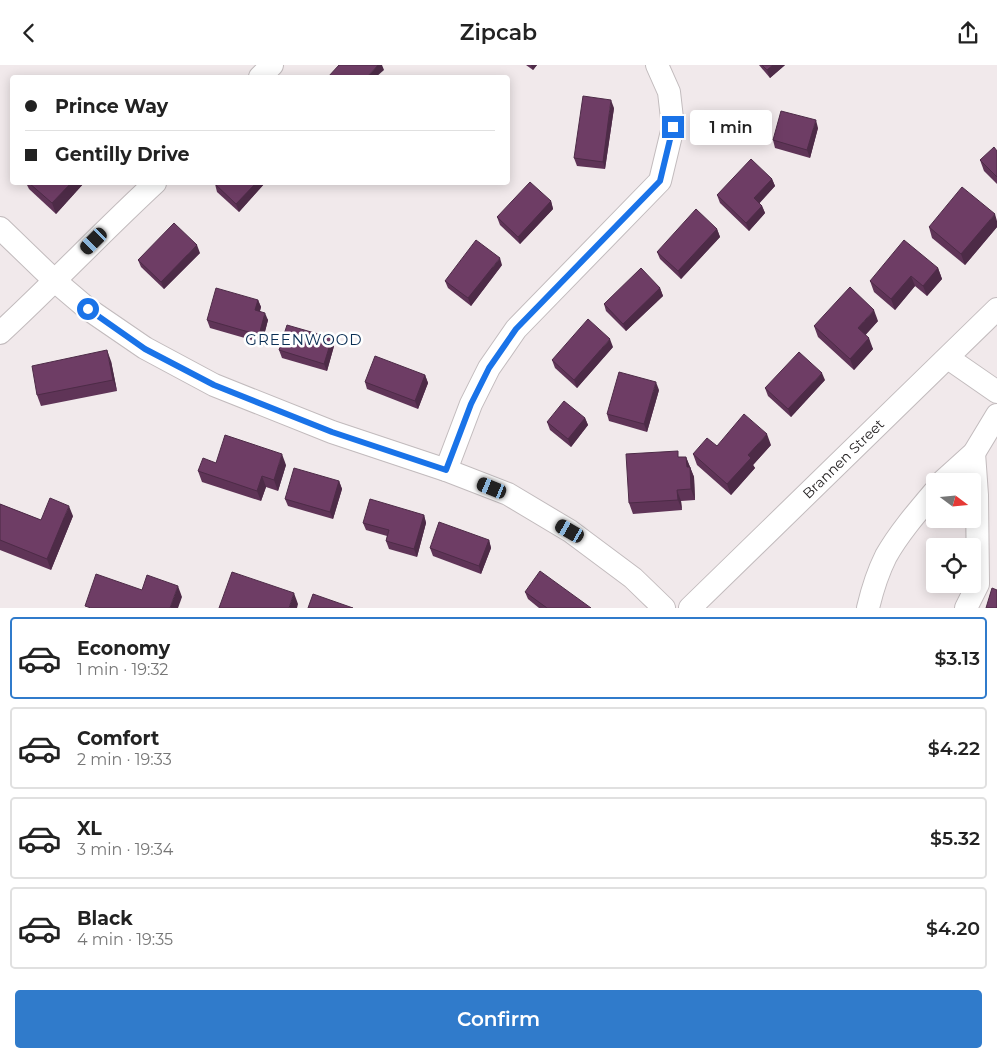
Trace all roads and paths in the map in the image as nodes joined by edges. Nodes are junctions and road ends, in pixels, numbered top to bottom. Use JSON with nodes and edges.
{"nodes":[{"id":1,"x":272,"y":65,"type":"edge"},
{"id":2,"x":657,"y":65,"type":"edge"},
{"id":3,"x":262,"y":75,"type":"edge"},
{"id":4,"x":153,"y":185,"type":"edge"},
{"id":5,"x":0,"y":227,"type":"edge"},
{"id":6,"x":55,"y":281,"type":"junction"},
{"id":7,"x":997,"y":309,"type":"edge"},
{"id":8,"x":0,"y":333,"type":"edge"},
{"id":9,"x":948,"y":358,"type":"junction"},
{"id":10,"x":997,"y":392,"type":"edge"},
{"id":11,"x":997,"y":415,"type":"edge"},
{"id":12,"x":974,"y":453,"type":"junction"},
{"id":13,"x":446,"y":470,"type":"junction"},
{"id":14,"x":952,"y":473,"type":"edge"},
{"id":15,"x":926,"y":501,"type":"edge"},
{"id":16,"x":988,"y":583,"type":"edge"},
{"id":17,"x":664,"y":608,"type":"edge"},
{"id":18,"x":690,"y":608,"type":"edge"},
{"id":19,"x":868,"y":608,"type":"edge"},
{"id":20,"x":966,"y":608,"type":"edge"}],
"edges":[{"from":1,"to":3,"type":"street"},
{"from":2,"to":13,"type":"street"},
{"from":4,"to":6,"type":"street"},
{"from":5,"to":6,"type":"street"},
{"from":6,"to":8,"type":"street"},
{"from":6,"to":13,"type":"street"},
{"from":7,"to":9,"type":"street","name":"Brannen Street"},
{"from":9,"to":10,"type":"street"},
{"from":9,"to":18,"type":"street","name":"Brannen Street"},
{"from":11,"to":12,"type":"street"},
{"from":12,"to":14,"type":"street"},
{"from":12,"to":16,"type":"street"},
{"from":13,"to":17,"type":"street"},
{"from":15,"to":19,"type":"street"},
{"from":16,"to":20,"type":"street"}]}
